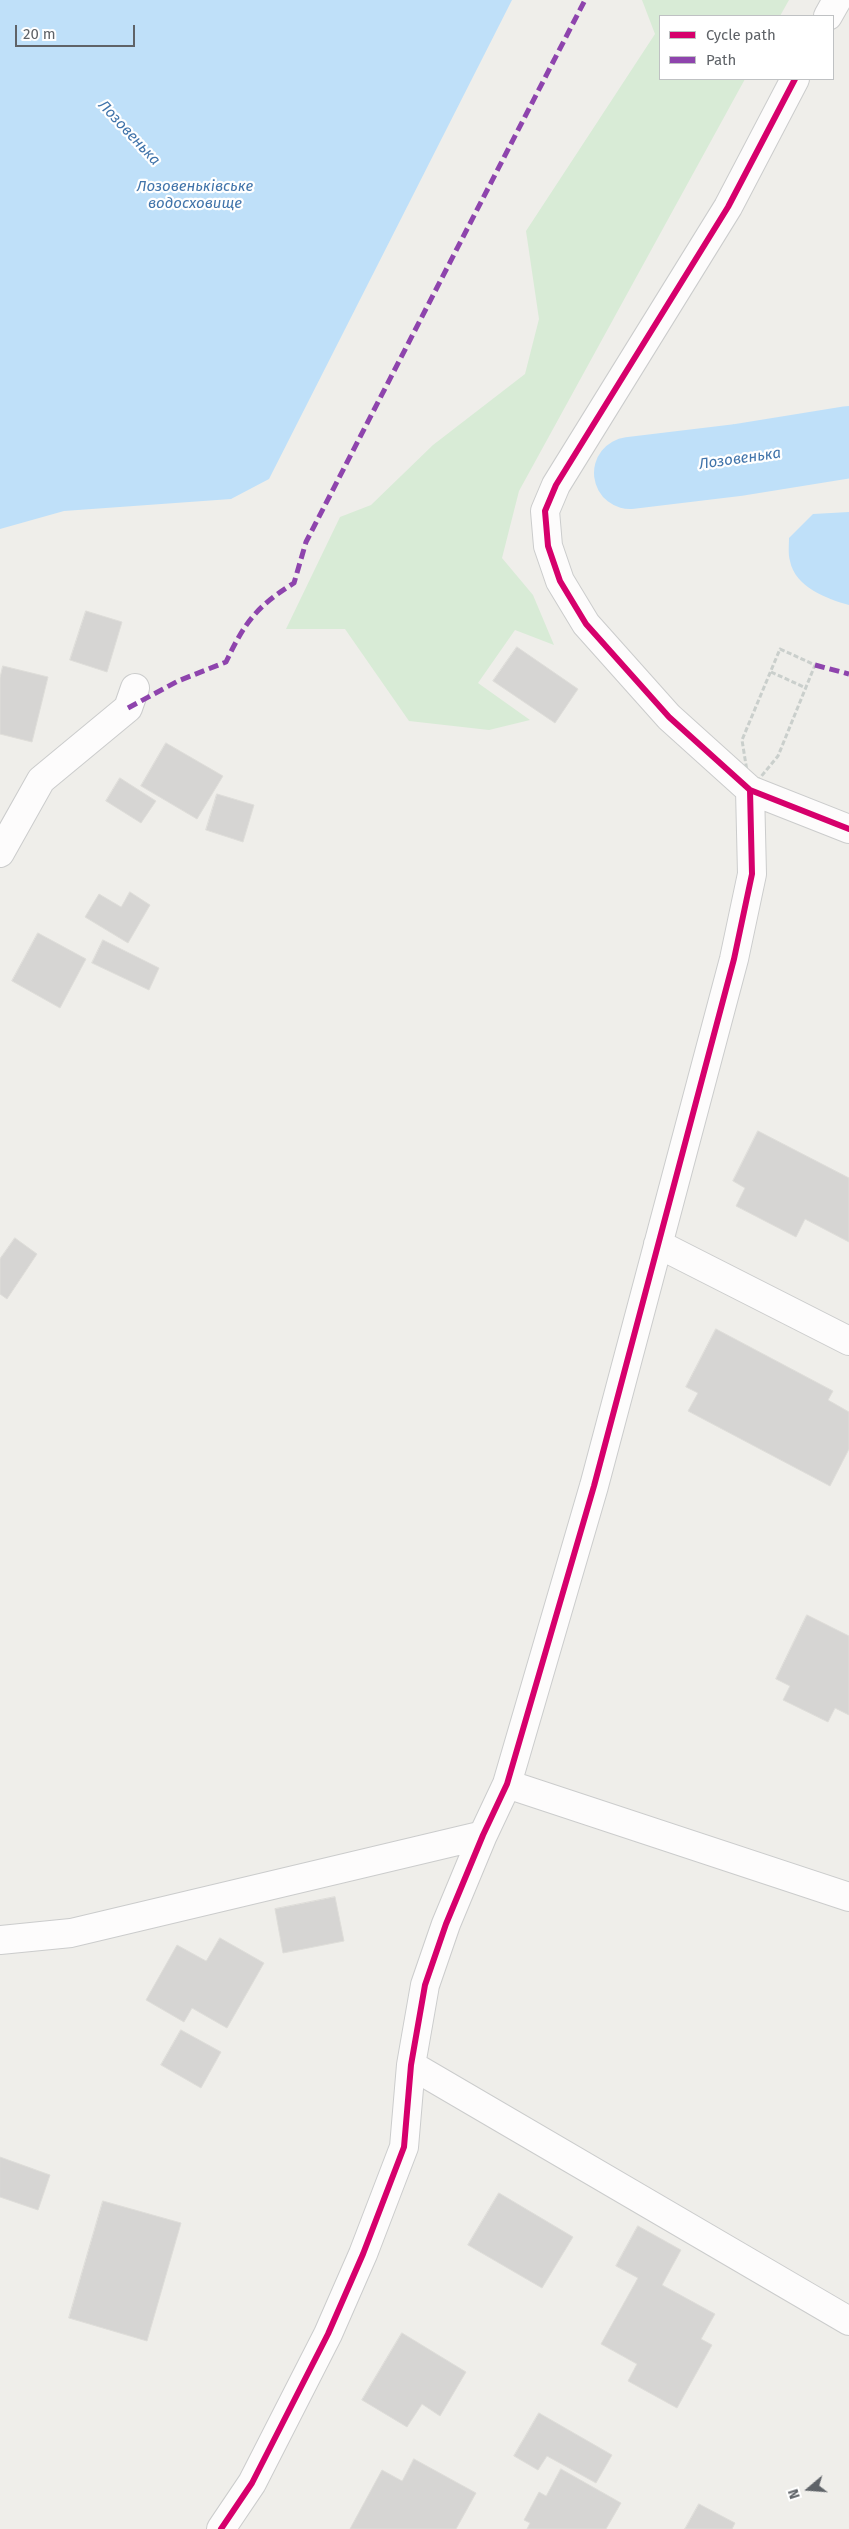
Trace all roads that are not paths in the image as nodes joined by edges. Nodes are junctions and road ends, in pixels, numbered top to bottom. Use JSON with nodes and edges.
{"nodes":[{"id":1,"x":837,"y":0,"type":"edge"},
{"id":2,"x":829,"y":15,"type":"edge"},
{"id":3,"x":794,"y":80,"type":"edge"},
{"id":4,"x":135,"y":688,"type":"dead end"},
{"id":5,"x":750,"y":790,"type":"junction"},
{"id":6,"x":849,"y":829,"type":"edge"},
{"id":7,"x":0,"y":853,"type":"edge"},
{"id":8,"x":658,"y":1244,"type":"junction"},
{"id":9,"x":849,"y":1341,"type":"edge"},
{"id":10,"x":507,"y":1784,"type":"junction"},
{"id":11,"x":483,"y":1835,"type":"junction"},
{"id":12,"x":849,"y":1897,"type":"edge"},
{"id":13,"x":0,"y":1940,"type":"edge"},
{"id":14,"x":411,"y":2065,"type":"junction"},
{"id":15,"x":849,"y":2320,"type":"edge"},
{"id":16,"x":221,"y":2529,"type":"edge"}],
"edges":[{"from":1,"to":2,"type":"street"},
{"from":3,"to":5,"type":"street"},
{"from":4,"to":7,"type":"street"},
{"from":5,"to":6,"type":"street"},
{"from":5,"to":8,"type":"street"},
{"from":8,"to":9,"type":"street"},
{"from":8,"to":10,"type":"street"},
{"from":10,"to":11,"type":"street"},
{"from":10,"to":12,"type":"street"},
{"from":11,"to":13,"type":"street"},
{"from":11,"to":14,"type":"street"},
{"from":14,"to":15,"type":"street"},
{"from":14,"to":16,"type":"street"}]}
